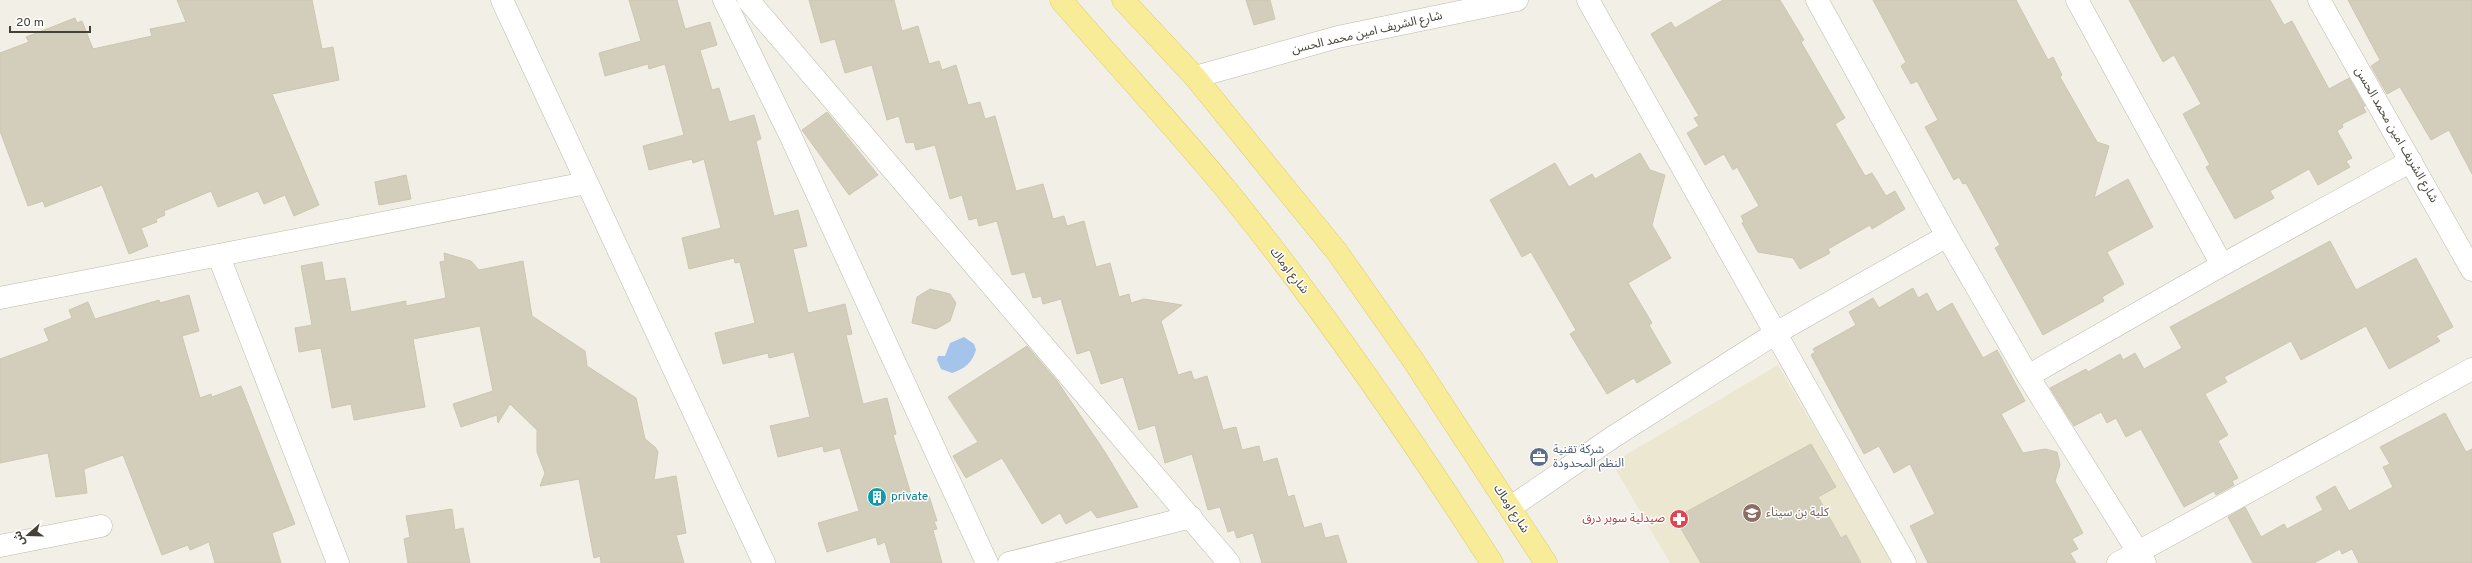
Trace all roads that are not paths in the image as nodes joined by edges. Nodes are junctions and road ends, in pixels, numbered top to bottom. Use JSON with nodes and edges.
{"nodes":[{"id":1,"x":502,"y":0,"type":"edge"},
{"id":2,"x":724,"y":0,"type":"edge"},
{"id":3,"x":748,"y":0,"type":"edge"},
{"id":4,"x":1060,"y":0,"type":"edge"},
{"id":5,"x":1124,"y":0,"type":"edge"},
{"id":6,"x":1517,"y":0,"type":"edge"},
{"id":7,"x":1588,"y":0,"type":"edge"},
{"id":8,"x":1817,"y":0,"type":"edge"},
{"id":9,"x":2077,"y":0,"type":"edge"},
{"id":10,"x":2319,"y":0,"type":"edge"},
{"id":11,"x":1195,"y":77,"type":"junction"},
{"id":12,"x":2411,"y":160,"type":"junction"},
{"id":13,"x":586,"y":183,"type":"junction"},
{"id":14,"x":1947,"y":236,"type":"junction"},
{"id":15,"x":219,"y":257,"type":"junction"},
{"id":16,"x":2222,"y":265,"type":"junction"},
{"id":17,"x":2472,"y":270,"type":"edge"},
{"id":18,"x":0,"y":298,"type":"edge"},
{"id":19,"x":1776,"y":333,"type":"junction"},
{"id":20,"x":2472,"y":369,"type":"edge"},
{"id":21,"x":2028,"y":376,"type":"junction"},
{"id":22,"x":1510,"y":507,"type":"junction"},
{"id":23,"x":1191,"y":516,"type":"junction"},
{"id":24,"x":101,"y":526,"type":"dead end"},
{"id":25,"x":0,"y":546,"type":"edge"},
{"id":26,"x":2142,"y":557,"type":"edge"},
{"id":27,"x":338,"y":563,"type":"edge"},
{"id":28,"x":764,"y":563,"type":"edge"},
{"id":29,"x":987,"y":563,"type":"edge"},
{"id":30,"x":1009,"y":563,"type":"edge"},
{"id":31,"x":1229,"y":563,"type":"edge"},
{"id":32,"x":1492,"y":563,"type":"edge"},
{"id":33,"x":1546,"y":563,"type":"edge"},
{"id":34,"x":1905,"y":563,"type":"edge"},
{"id":35,"x":2118,"y":563,"type":"edge"}],
"edges":[{"from":1,"to":13,"type":"street"},
{"from":2,"to":29,"type":"street"},
{"from":3,"to":23,"type":"street"},
{"from":4,"to":32,"type":"main road","name":"شارع اوماك"},
{"from":5,"to":11,"type":"main road","name":"شارع اوماك"},
{"from":6,"to":11,"type":"street","name":"شارع الشريف امين محمد الحسن"},
{"from":7,"to":19,"type":"street"},
{"from":8,"to":14,"type":"street"},
{"from":9,"to":16,"type":"street"},
{"from":10,"to":12,"type":"street","name":"شارع الشريف امين محمد الحسن"},
{"from":11,"to":22,"type":"main road","name":"شارع اوماك"},
{"from":12,"to":16,"type":"street"},
{"from":12,"to":17,"type":"street","name":"شارع الشريف امين محمد الحسن"},
{"from":13,"to":15,"type":"street"},
{"from":13,"to":28,"type":"street"},
{"from":14,"to":19,"type":"street"},
{"from":14,"to":21,"type":"street"},
{"from":15,"to":18,"type":"street"},
{"from":15,"to":27,"type":"street"},
{"from":16,"to":21,"type":"street"},
{"from":19,"to":22,"type":"street"},
{"from":19,"to":34,"type":"street"},
{"from":20,"to":26,"type":"street"},
{"from":21,"to":26,"type":"street"},
{"from":22,"to":33,"type":"main road","name":"شارع اوماك"},
{"from":23,"to":30,"type":"street"},
{"from":23,"to":31,"type":"street"},
{"from":24,"to":25,"type":"street"},
{"from":26,"to":35,"type":"street"}]}
